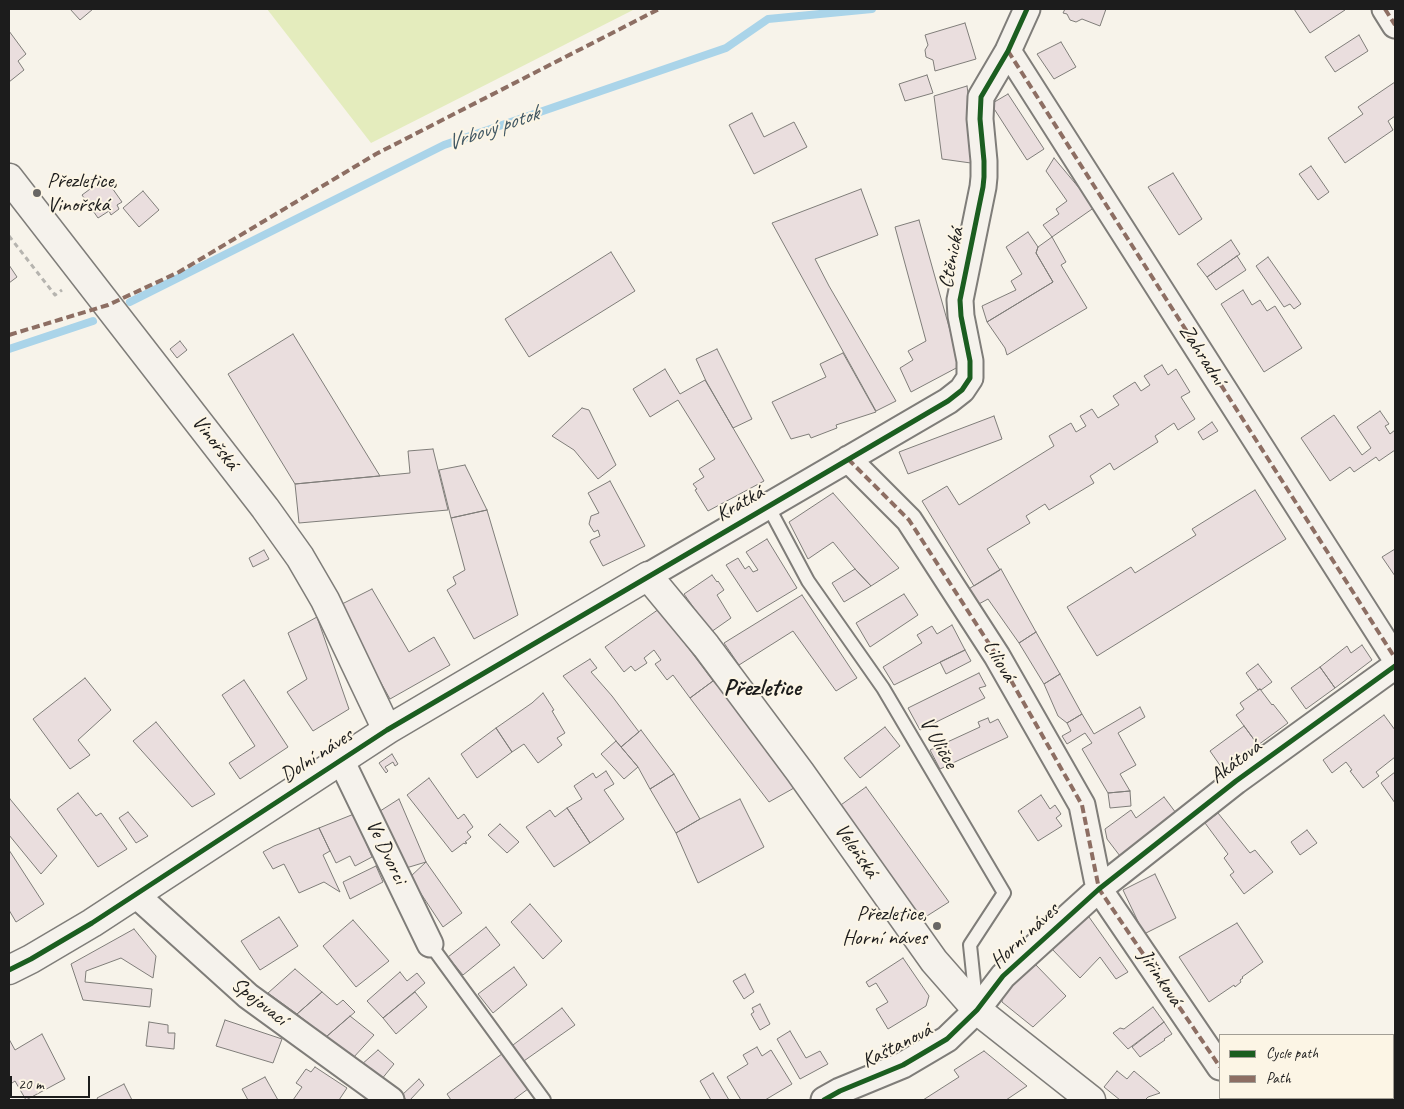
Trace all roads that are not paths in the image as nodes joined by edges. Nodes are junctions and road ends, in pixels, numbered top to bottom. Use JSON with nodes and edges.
{"nodes":[{"id":1,"x":1027,"y":9,"type":"edge"},
{"id":2,"x":1385,"y":9,"type":"edge"},
{"id":3,"x":1395,"y":25,"type":"edge"},
{"id":4,"x":1008,"y":51,"type":"junction"},
{"id":5,"x":9,"y":178,"type":"edge"},
{"id":6,"x":848,"y":459,"type":"junction"},
{"id":7,"x":768,"y":506,"type":"junction"},
{"id":8,"x":648,"y":576,"type":"junction"},
{"id":9,"x":1395,"y":658,"type":"edge"},
{"id":10,"x":1395,"y":666,"type":"edge"},
{"id":11,"x":386,"y":730,"type":"junction"},
{"id":12,"x":341,"y":760,"type":"junction"},
{"id":13,"x":1099,"y":890,"type":"junction"},
{"id":14,"x":135,"y":894,"type":"junction"},
{"id":15,"x":430,"y":944,"type":"joint"},
{"id":16,"x":9,"y":970,"type":"edge"},
{"id":17,"x":977,"y":1010,"type":"junction"},
{"id":18,"x":1219,"y":1066,"type":"edge"},
{"id":19,"x":391,"y":1100,"type":"edge"},
{"id":20,"x":544,"y":1100,"type":"edge"},
{"id":21,"x":824,"y":1100,"type":"edge"},
{"id":22,"x":1091,"y":1100,"type":"edge"}],
"edges":[{"from":1,"to":4,"type":"street","name":"Ctěnická"},
{"from":2,"to":3,"type":"street"},
{"from":4,"to":6,"type":"street","name":"Ctěnická"},
{"from":4,"to":9,"type":"street","name":"Zahradní"},
{"from":5,"to":11,"type":"street","name":"Vinořská"},
{"from":6,"to":7,"type":"street","name":"Krátká"},
{"from":6,"to":13,"type":"street","name":"Liliová"},
{"from":7,"to":8,"type":"street","name":"Krátká"},
{"from":7,"to":17,"type":"lane","name":"V Uličce"},
{"from":8,"to":11,"type":"street","name":"Dolní náves"},
{"from":8,"to":17,"type":"street","name":"Veleňská"},
{"from":10,"to":13,"type":"street","name":"Akátová"},
{"from":11,"to":12,"type":"street","name":"Dolní náves"},
{"from":12,"to":14,"type":"street","name":"Dolní náves"},
{"from":12,"to":15,"type":"street","name":"Ve Dvorci"},
{"from":13,"to":17,"type":"street","name":"Horní náves"},
{"from":13,"to":18,"type":"street","name":"Jiřinková"},
{"from":14,"to":16,"type":"street","name":"Dolní náves"},
{"from":14,"to":19,"type":"street","name":"Spojovací"},
{"from":15,"to":20,"type":"lane"},
{"from":17,"to":21,"type":"street","name":"Kaštanová"},
{"from":17,"to":22,"type":"street","name":"Veleňská"}]}
